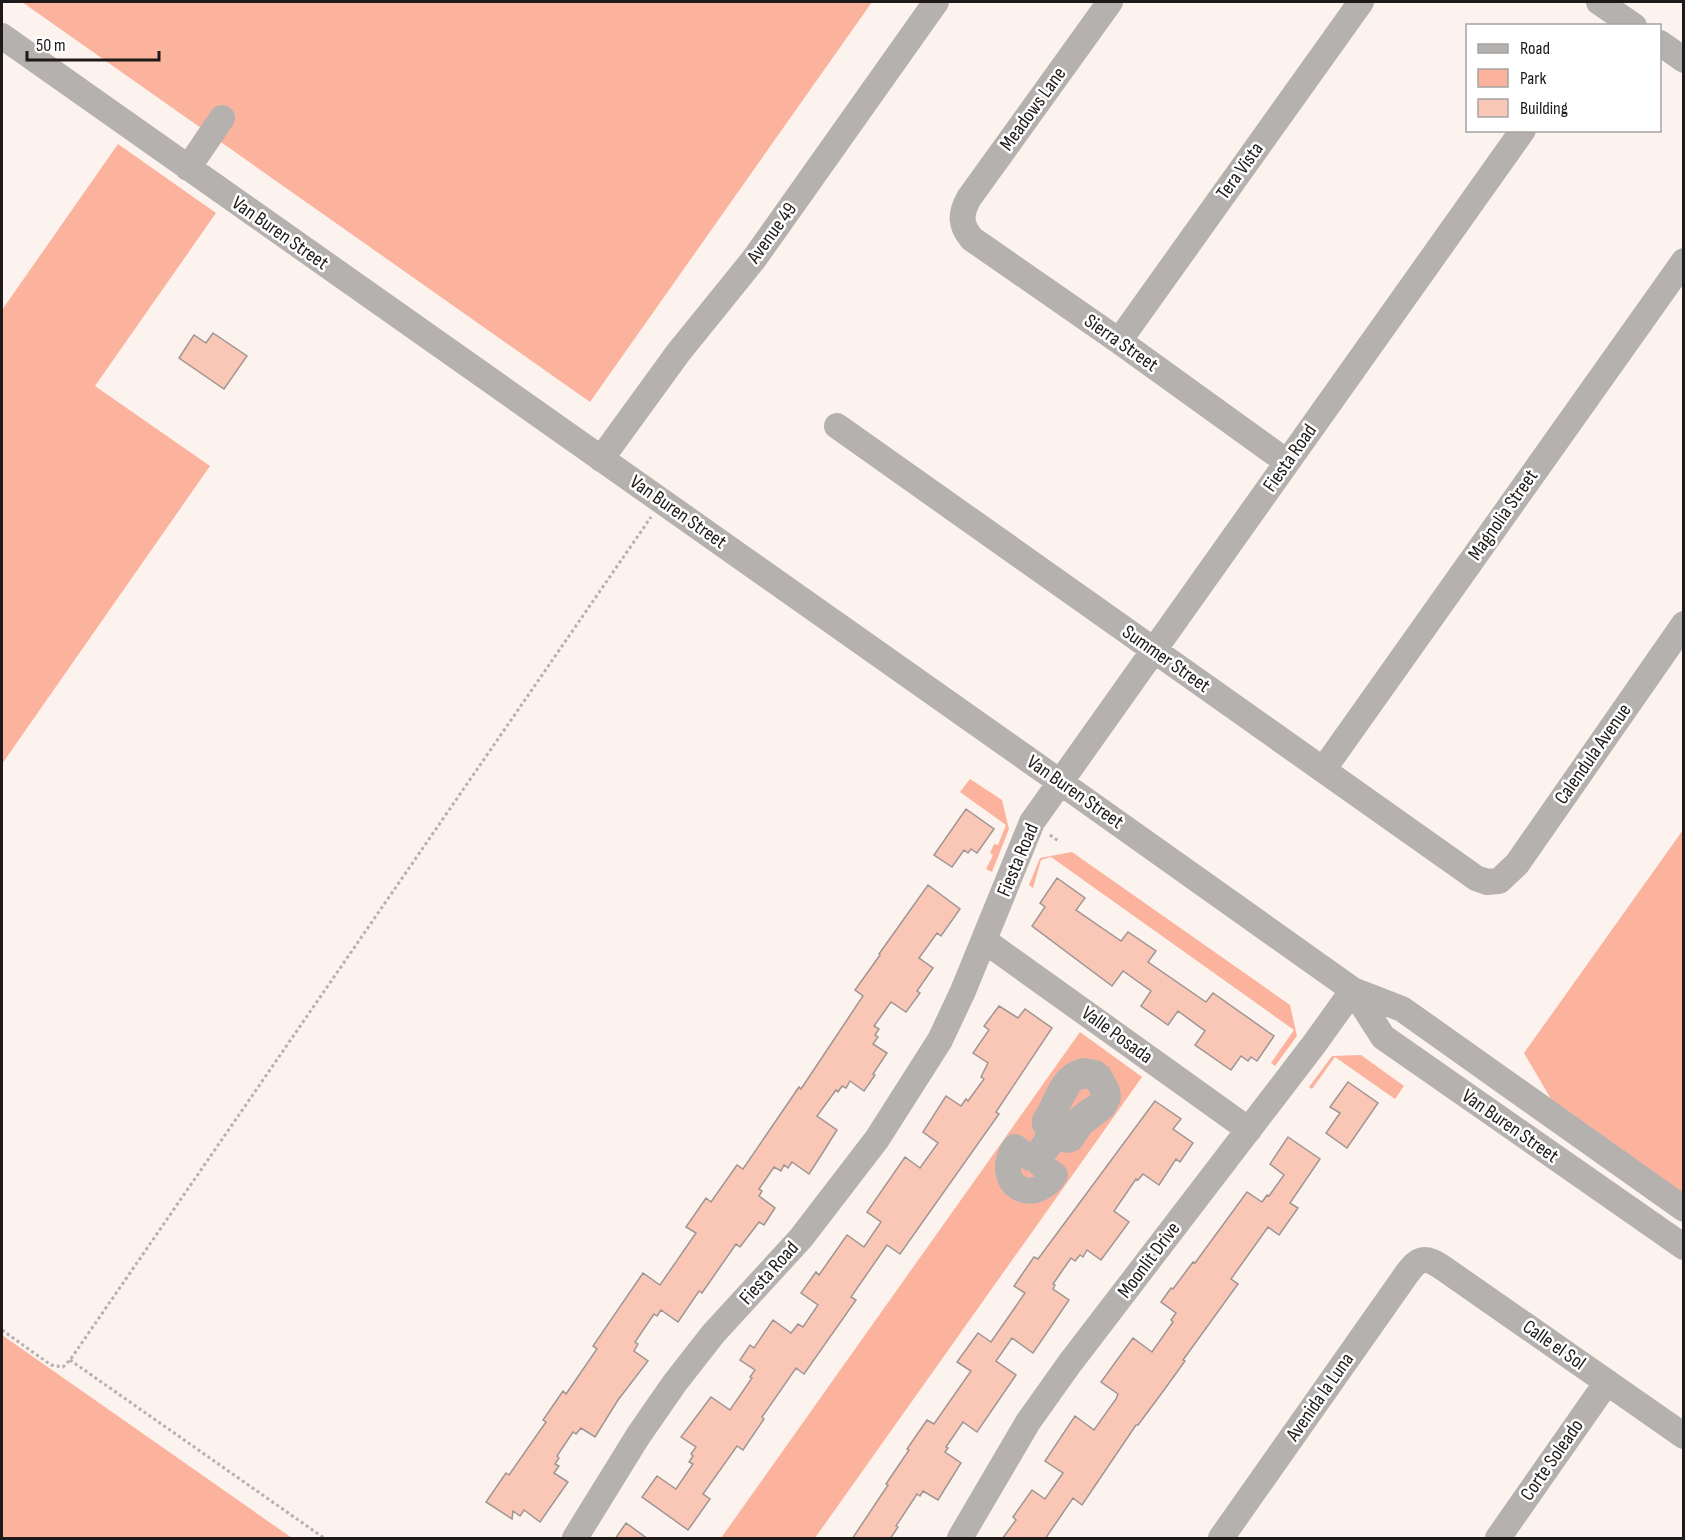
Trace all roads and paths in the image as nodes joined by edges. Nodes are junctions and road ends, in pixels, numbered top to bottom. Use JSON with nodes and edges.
{"nodes":[{"id":1,"x":936,"y":2,"type":"edge"},
{"id":2,"x":1110,"y":2,"type":"edge"},
{"id":3,"x":1361,"y":2,"type":"edge"},
{"id":4,"x":1602,"y":12,"type":"edge"},
{"id":5,"x":1629,"y":24,"type":"edge"},
{"id":6,"x":2,"y":36,"type":"edge"},
{"id":7,"x":1661,"y":44,"type":"edge"},
{"id":8,"x":1683,"y":60,"type":"edge"},
{"id":9,"x":222,"y":118,"type":"dead end"},
{"id":10,"x":1522,"y":132,"type":"edge"},
{"id":11,"x":188,"y":168,"type":"junction"},
{"id":12,"x":961,"y":219,"type":"joint"},
{"id":13,"x":1683,"y":261,"type":"edge"},
{"id":14,"x":1119,"y":341,"type":"junction"},
{"id":15,"x":837,"y":426,"type":"dead end"},
{"id":16,"x":601,"y":459,"type":"junction"},
{"id":17,"x":1287,"y":462,"type":"junction"},
{"id":18,"x":662,"y":501,"type":"junction"},
{"id":19,"x":1683,"y":624,"type":"edge"},
{"id":20,"x":1154,"y":650,"type":"junction"},
{"id":21,"x":1323,"y":770,"type":"junction"},
{"id":22,"x":1060,"y":782,"type":"junction"},
{"id":23,"x":1499,"y":881,"type":"joint"},
{"id":24,"x":984,"y":941,"type":"junction"},
{"id":25,"x":1353,"y":990,"type":"junction"},
{"id":26,"x":1077,"y":1123,"type":"joint"},
{"id":27,"x":1249,"y":1130,"type":"junction"},
{"id":28,"x":1683,"y":1209,"type":"edge"},
{"id":29,"x":1683,"y":1247,"type":"edge"},
{"id":30,"x":1422,"y":1259,"type":"joint"},
{"id":31,"x":2,"y":1330,"type":"edge"},
{"id":32,"x":70,"y":1360,"type":"junction"},
{"id":33,"x":1607,"y":1382,"type":"junction"},
{"id":34,"x":1683,"y":1436,"type":"edge"},
{"id":35,"x":324,"y":1539,"type":"edge"},
{"id":36,"x":575,"y":1539,"type":"edge"},
{"id":37,"x":960,"y":1539,"type":"edge"},
{"id":38,"x":1221,"y":1539,"type":"edge"},
{"id":39,"x":1498,"y":1539,"type":"edge"}],
"edges":[{"from":1,"to":16,"type":"street","name":"Avenue 49"},
{"from":2,"to":12,"type":"street","name":"Meadows Lane"},
{"from":3,"to":14,"type":"street","name":"Tera Vista"},
{"from":4,"to":5,"type":"street"},
{"from":6,"to":11,"type":"street","name":"Van Buren Street"},
{"from":7,"to":8,"type":"street"},
{"from":9,"to":11,"type":"street"},
{"from":10,"to":17,"type":"street","name":"Fiesta Road"},
{"from":11,"to":16,"type":"street","name":"Van Buren Street"},
{"from":12,"to":14,"type":"street","name":"Sierra Street"},
{"from":13,"to":21,"type":"street","name":"Magnolia Street"},
{"from":14,"to":17,"type":"street","name":"Sierra Street"},
{"from":15,"to":20,"type":"street","name":"Summer Street"},
{"from":16,"to":18,"type":"street","name":"Van Buren Street"},
{"from":17,"to":20,"type":"street","name":"Fiesta Road"},
{"from":18,"to":22,"type":"street","name":"Van Buren Street"},
{"from":18,"to":32,"type":"path"},
{"from":19,"to":23,"type":"street","name":"Calendula Avenue"},
{"from":20,"to":21,"type":"street","name":"Summer Street"},
{"from":20,"to":22,"type":"street","name":"Fiesta Road"},
{"from":21,"to":23,"type":"street","name":"Summer Street"},
{"from":22,"to":24,"type":"street","name":"Fiesta Road"},
{"from":22,"to":25,"type":"street","name":"Van Buren Street"},
{"from":24,"to":27,"type":"street","name":"Valle Posada"},
{"from":24,"to":36,"type":"street","name":"Fiesta Road"},
{"from":25,"to":27,"type":"street","name":"Moonlit Drive"},
{"from":25,"to":28,"type":"street","name":"Van Buren Street"},
{"from":25,"to":29,"type":"street","name":"Van Buren Street"},
{"from":26,"to":26,"type":"street"},
{"from":27,"to":37,"type":"street","name":"Moonlit Drive"},
{"from":30,"to":33,"type":"street","name":"Calle el Sol"},
{"from":30,"to":38,"type":"street","name":"Avenida la Luna"},
{"from":31,"to":32,"type":"path"},
{"from":32,"to":35,"type":"path"},
{"from":33,"to":34,"type":"street","name":"Calle el Sol"},
{"from":33,"to":39,"type":"street","name":"Corte Soleado"}]}
